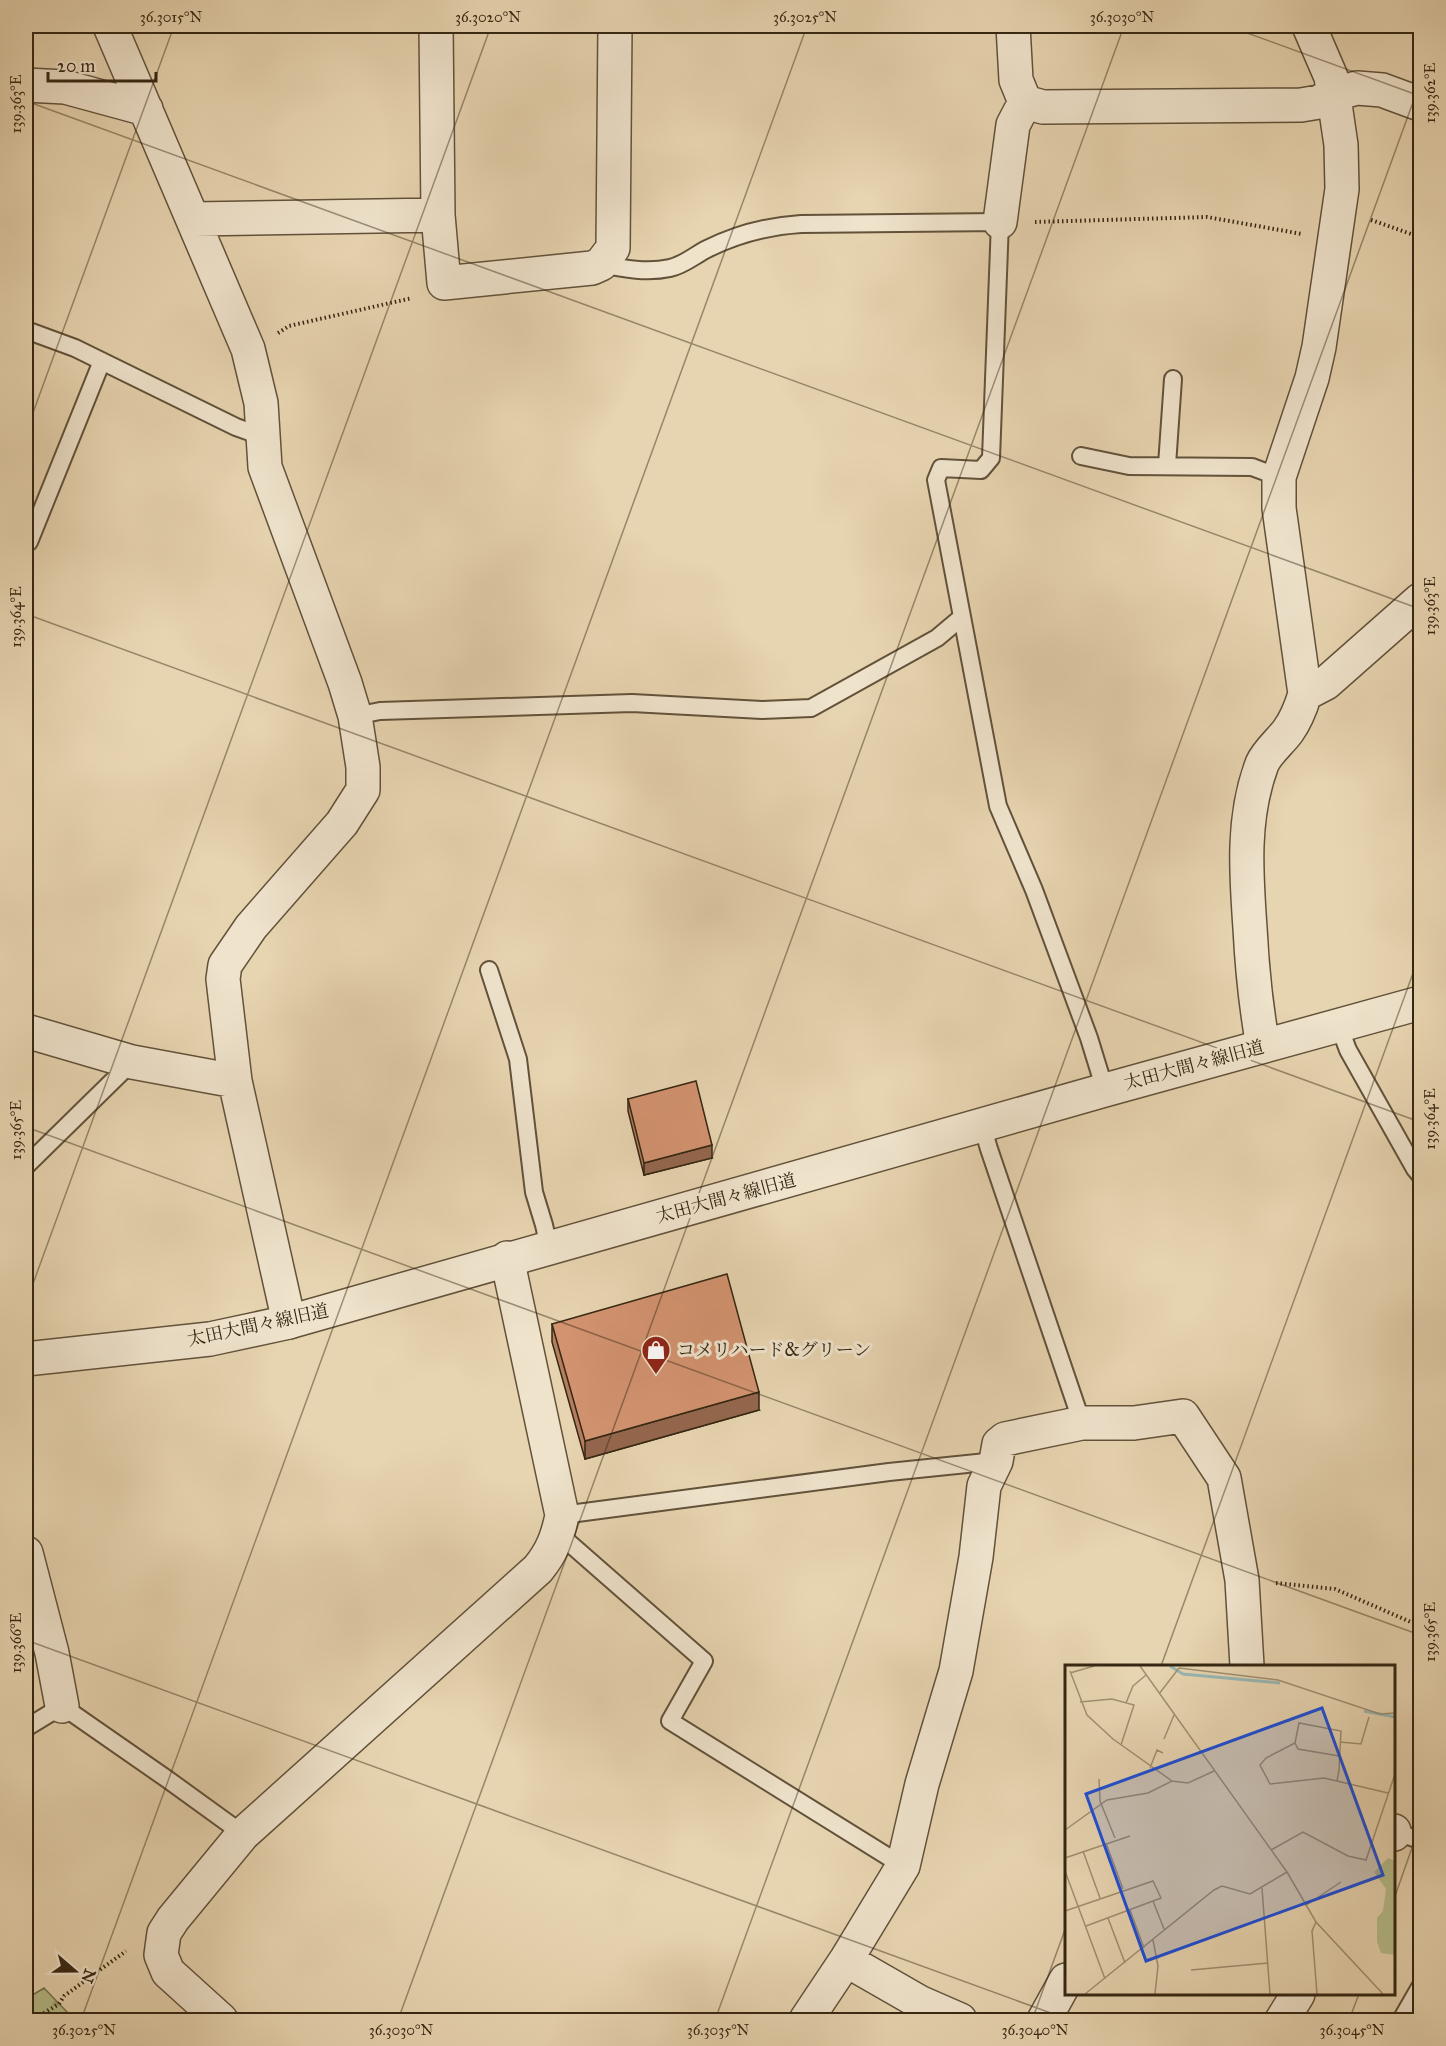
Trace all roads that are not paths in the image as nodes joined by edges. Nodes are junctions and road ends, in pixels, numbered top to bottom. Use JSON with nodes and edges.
{"nodes":[{"id":1,"x":110,"y":26,"type":"edge"},
{"id":2,"x":436,"y":26,"type":"edge"},
{"id":3,"x":615,"y":26,"type":"edge"},
{"id":4,"x":1013,"y":26,"type":"edge"},
{"id":5,"x":1309,"y":26,"type":"edge"},
{"id":6,"x":26,"y":85,"type":"edge"},
{"id":7,"x":1334,"y":94,"type":"junction"},
{"id":8,"x":1025,"y":102,"type":"junction"},
{"id":9,"x":1420,"y":104,"type":"edge"},
{"id":10,"x":146,"y":109,"type":"junction"},
{"id":11,"x":438,"y":215,"type":"junction"},
{"id":12,"x":194,"y":219,"type":"junction"},
{"id":13,"x":1000,"y":222,"type":"junction"},
{"id":14,"x":601,"y":264,"type":"junction"},
{"id":15,"x":26,"y":330,"type":"edge"},
{"id":16,"x":102,"y":361,"type":"junction"},
{"id":17,"x":1173,"y":379,"type":"dead end"},
{"id":18,"x":261,"y":436,"type":"junction"},
{"id":19,"x":1081,"y":456,"type":"dead end"},
{"id":20,"x":1167,"y":465,"type":"junction"},
{"id":21,"x":1279,"y":477,"type":"junction"},
{"id":22,"x":28,"y":542,"type":"dead end"},
{"id":23,"x":1420,"y":600,"type":"edge"},
{"id":24,"x":962,"y":617,"type":"junction"},
{"id":25,"x":1305,"y":694,"type":"junction"},
{"id":26,"x":355,"y":716,"type":"junction"},
{"id":27,"x":489,"y":970,"type":"dead end"},
{"id":28,"x":1420,"y":1003,"type":"edge"},
{"id":29,"x":1339,"y":1026,"type":"junction"},
{"id":30,"x":26,"y":1031,"type":"edge"},
{"id":31,"x":1263,"y":1046,"type":"junction"},
{"id":32,"x":132,"y":1062,"type":"junction"},
{"id":33,"x":235,"y":1081,"type":"junction"},
{"id":34,"x":1105,"y":1090,"type":"junction"},
{"id":35,"x":982,"y":1125,"type":"junction"},
{"id":36,"x":26,"y":1166,"type":"edge"},
{"id":37,"x":1420,"y":1175,"type":"edge"},
{"id":38,"x":549,"y":1247,"type":"junction"},
{"id":39,"x":507,"y":1258,"type":"junction"},
{"id":40,"x":289,"y":1322,"type":"junction"},
{"id":41,"x":26,"y":1359,"type":"edge"},
{"id":42,"x":1082,"y":1423,"type":"junction"},
{"id":43,"x":996,"y":1461,"type":"junction"},
{"id":44,"x":560,"y":1524,"type":"junction"},
{"id":45,"x":26,"y":1553,"type":"edge"},
{"id":46,"x":1247,"y":1665,"type":"edge"},
{"id":47,"x":62,"y":1706,"type":"junction"},
{"id":48,"x":26,"y":1728,"type":"edge"},
{"id":49,"x":243,"y":1834,"type":"junction"},
{"id":50,"x":903,"y":1866,"type":"junction"},
{"id":51,"x":846,"y":1960,"type":"junction"},
{"id":52,"x":1065,"y":1982,"type":"edge"},
{"id":53,"x":1420,"y":1987,"type":"edge"},
{"id":54,"x":1297,"y":1995,"type":"edge"},
{"id":55,"x":221,"y":2020,"type":"edge"},
{"id":56,"x":806,"y":2020,"type":"edge"},
{"id":57,"x":960,"y":2020,"type":"edge"},
{"id":58,"x":1044,"y":2020,"type":"edge"},
{"id":59,"x":1282,"y":2020,"type":"edge"},
{"id":60,"x":1401,"y":2020,"type":"edge"}],
"edges":[{"from":1,"to":10,"type":"street"},
{"from":2,"to":11,"type":"street"},
{"from":3,"to":14,"type":"street"},
{"from":4,"to":8,"type":"street"},
{"from":5,"to":7,"type":"street"},
{"from":6,"to":10,"type":"street"},
{"from":7,"to":8,"type":"street"},
{"from":7,"to":9,"type":"street"},
{"from":7,"to":21,"type":"street"},
{"from":8,"to":13,"type":"street"},
{"from":10,"to":12,"type":"street"},
{"from":11,"to":12,"type":"street"},
{"from":11,"to":14,"type":"street"},
{"from":12,"to":18,"type":"street"},
{"from":13,"to":14,"type":"lane"},
{"from":13,"to":24,"type":"lane"},
{"from":15,"to":16,"type":"lane"},
{"from":16,"to":18,"type":"lane"},
{"from":16,"to":22,"type":"lane"},
{"from":17,"to":20,"type":"lane"},
{"from":18,"to":26,"type":"street"},
{"from":19,"to":20,"type":"lane"},
{"from":20,"to":21,"type":"lane"},
{"from":21,"to":25,"type":"street"},
{"from":23,"to":25,"type":"street"},
{"from":24,"to":26,"type":"lane"},
{"from":24,"to":34,"type":"lane"},
{"from":25,"to":31,"type":"street"},
{"from":26,"to":33,"type":"street"},
{"from":27,"to":38,"type":"lane"},
{"from":28,"to":29,"type":"street","name":"太田大間々線旧道"},
{"from":29,"to":31,"type":"street","name":"太田大間々線旧道"},
{"from":29,"to":37,"type":"lane"},
{"from":30,"to":32,"type":"street"},
{"from":31,"to":34,"type":"street","name":"太田大間々線旧道"},
{"from":32,"to":33,"type":"street"},
{"from":32,"to":36,"type":"lane"},
{"from":33,"to":40,"type":"street"},
{"from":34,"to":35,"type":"street","name":"太田大間々線旧道"},
{"from":35,"to":38,"type":"street","name":"太田大間々線旧道"},
{"from":35,"to":42,"type":"lane"},
{"from":38,"to":39,"type":"street","name":"太田大間々線旧道"},
{"from":39,"to":40,"type":"street","name":"太田大間々線旧道"},
{"from":39,"to":44,"type":"street"},
{"from":40,"to":41,"type":"street","name":"太田大間々線旧道"},
{"from":42,"to":43,"type":"street"},
{"from":42,"to":46,"type":"street"},
{"from":43,"to":44,"type":"lane"},
{"from":43,"to":50,"type":"street"},
{"from":44,"to":49,"type":"street"},
{"from":44,"to":50,"type":"lane"},
{"from":45,"to":47,"type":"street"},
{"from":47,"to":48,"type":"lane"},
{"from":47,"to":49,"type":"lane"},
{"from":49,"to":55,"type":"street"},
{"from":50,"to":51,"type":"street"},
{"from":51,"to":56,"type":"street"},
{"from":51,"to":57,"type":"street"},
{"from":52,"to":58,"type":"street"},
{"from":53,"to":60,"type":"lane"},
{"from":54,"to":59,"type":"street"}]}
